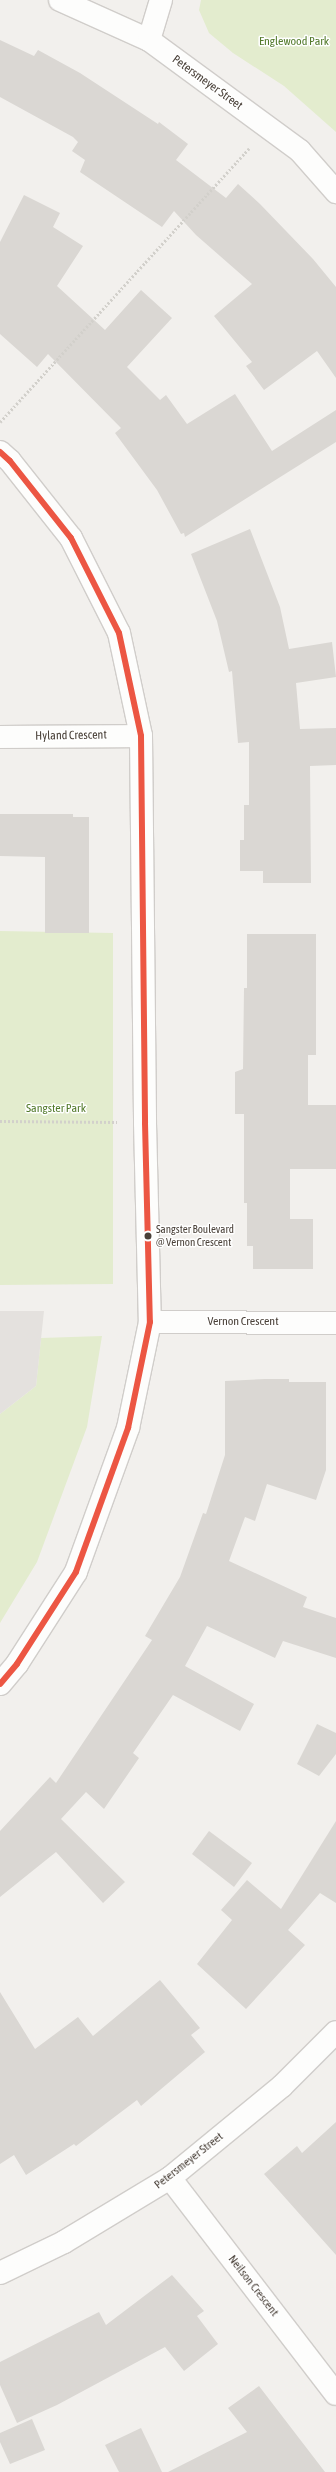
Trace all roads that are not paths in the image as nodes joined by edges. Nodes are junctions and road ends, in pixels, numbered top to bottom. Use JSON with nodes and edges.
{"nodes":[{"id":1,"x":60,"y":0,"type":"edge"},
{"id":2,"x":161,"y":0,"type":"edge"},
{"id":3,"x":149,"y":40,"type":"junction"},
{"id":4,"x":336,"y":192,"type":"edge"},
{"id":5,"x":0,"y":452,"type":"edge"},
{"id":6,"x":141,"y":736,"type":"junction"},
{"id":7,"x":0,"y":737,"type":"edge"},
{"id":8,"x":150,"y":1322,"type":"junction"},
{"id":9,"x":336,"y":1323,"type":"edge"},
{"id":10,"x":0,"y":1684,"type":"edge"},
{"id":11,"x":336,"y":2032,"type":"edge"},
{"id":12,"x":170,"y":2178,"type":"junction"},
{"id":13,"x":0,"y":2273,"type":"edge"},
{"id":14,"x":336,"y":2394,"type":"edge"}],
"edges":[{"from":1,"to":3,"type":"street","name":"Petersmeyer Street"},
{"from":2,"to":3,"type":"street"},
{"from":3,"to":4,"type":"street","name":"Petersmeyer Street"},
{"from":5,"to":6,"type":"street"},
{"from":6,"to":7,"type":"street","name":"Hyland Crescent"},
{"from":6,"to":8,"type":"street"},
{"from":8,"to":9,"type":"street","name":"Vernon Crescent"},
{"from":8,"to":10,"type":"street"},
{"from":11,"to":12,"type":"street","name":"Petersmeyer Street"},
{"from":12,"to":13,"type":"street","name":"Petersmeyer Street"},
{"from":12,"to":14,"type":"street","name":"Neilson Crescent"}]}
